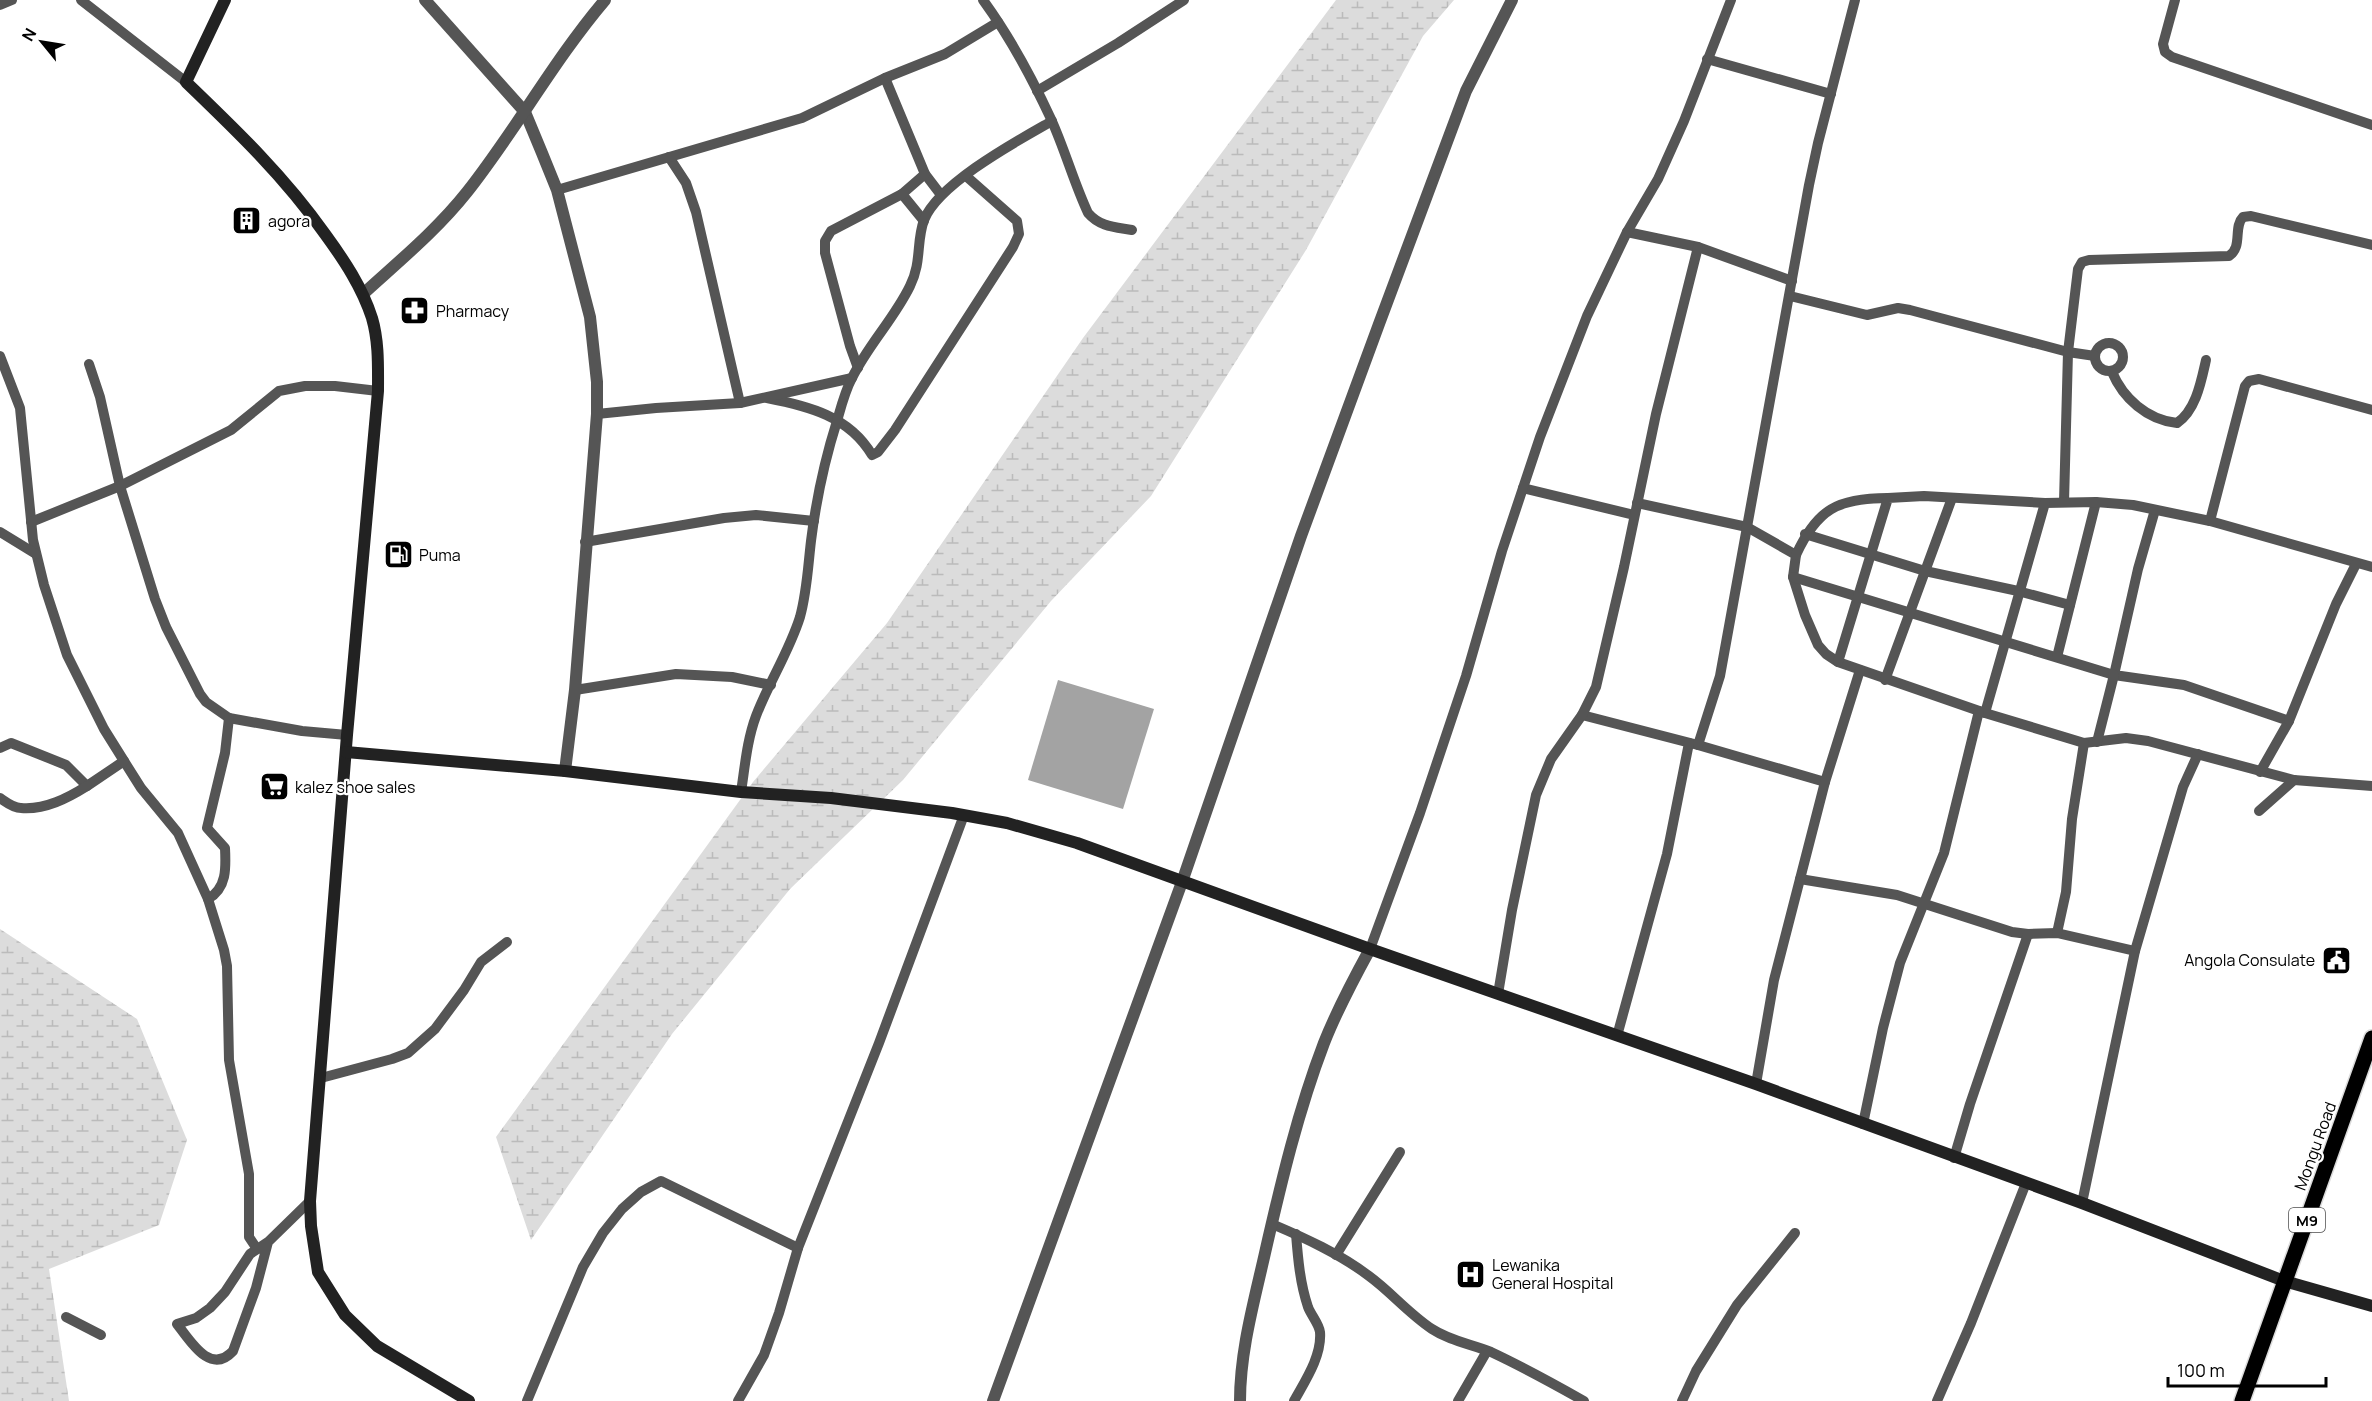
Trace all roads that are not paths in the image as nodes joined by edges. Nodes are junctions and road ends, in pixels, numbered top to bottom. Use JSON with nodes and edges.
{"nodes":[{"id":1,"x":12,"y":0,"type":"edge"},
{"id":2,"x":81,"y":0,"type":"edge"},
{"id":3,"x":225,"y":0,"type":"edge"},
{"id":4,"x":425,"y":0,"type":"edge"},
{"id":5,"x":605,"y":0,"type":"edge"},
{"id":6,"x":983,"y":0,"type":"edge"},
{"id":7,"x":1184,"y":0,"type":"edge"},
{"id":8,"x":1512,"y":0,"type":"edge"},
{"id":9,"x":1731,"y":0,"type":"edge"},
{"id":10,"x":1855,"y":0,"type":"edge"},
{"id":11,"x":2175,"y":0,"type":"edge"},
{"id":12,"x":0,"y":5,"type":"edge"},
{"id":13,"x":998,"y":22,"type":"junction"},
{"id":14,"x":1707,"y":59,"type":"junction"},
{"id":15,"x":885,"y":78,"type":"junction"},
{"id":16,"x":186,"y":82,"type":"junction"},
{"id":17,"x":1037,"y":92,"type":"junction"},
{"id":18,"x":1831,"y":94,"type":"junction"},
{"id":19,"x":525,"y":112,"type":"junction"},
{"id":20,"x":1052,"y":120,"type":"junction"},
{"id":21,"x":2372,"y":125,"type":"edge"},
{"id":22,"x":669,"y":157,"type":"junction"},
{"id":23,"x":925,"y":174,"type":"junction"},
{"id":24,"x":966,"y":176,"type":"junction"},
{"id":25,"x":557,"y":190,"type":"junction"},
{"id":26,"x":902,"y":194,"type":"junction"},
{"id":27,"x":941,"y":195,"type":"junction"},
{"id":28,"x":924,"y":221,"type":"junction"},
{"id":29,"x":1132,"y":230,"type":"dead end"},
{"id":30,"x":1628,"y":232,"type":"junction"},
{"id":31,"x":2372,"y":245,"type":"edge"},
{"id":32,"x":1698,"y":248,"type":"junction"},
{"id":33,"x":1792,"y":281,"type":"junction"},
{"id":34,"x":363,"y":294,"type":"junction"},
{"id":35,"x":1790,"y":296,"type":"junction"},
{"id":36,"x":2068,"y":352,"type":"junction"},
{"id":37,"x":0,"y":356,"type":"edge"},
{"id":38,"x":2095,"y":356,"type":"junction"},
{"id":39,"x":2206,"y":360,"type":"dead end"},
{"id":40,"x":89,"y":364,"type":"dead end"},
{"id":41,"x":2112,"y":372,"type":"junction"},
{"id":42,"x":855,"y":373,"type":"junction"},
{"id":43,"x":378,"y":391,"type":"junction"},
{"id":44,"x":767,"y":398,"type":"junction"},
{"id":45,"x":740,"y":403,"type":"junction"},
{"id":46,"x":2372,"y":410,"type":"edge"},
{"id":47,"x":597,"y":414,"type":"junction"},
{"id":48,"x":837,"y":420,"type":"junction"},
{"id":49,"x":120,"y":486,"type":"junction"},
{"id":50,"x":1523,"y":488,"type":"junction"},
{"id":51,"x":1888,"y":498,"type":"junction"},
{"id":52,"x":1952,"y":498,"type":"junction"},
{"id":53,"x":2064,"y":502,"type":"junction"},
{"id":54,"x":2096,"y":502,"type":"junction"},
{"id":55,"x":1637,"y":503,"type":"junction"},
{"id":56,"x":2045,"y":503,"type":"junction"},
{"id":57,"x":2155,"y":510,"type":"junction"},
{"id":58,"x":1634,"y":515,"type":"junction"},
{"id":59,"x":814,"y":521,"type":"junction"},
{"id":60,"x":2210,"y":521,"type":"junction"},
{"id":61,"x":31,"y":522,"type":"junction"},
{"id":62,"x":1747,"y":527,"type":"junction"},
{"id":63,"x":0,"y":532,"type":"edge"},
{"id":64,"x":1805,"y":534,"type":"junction"},
{"id":65,"x":585,"y":542,"type":"junction"},
{"id":66,"x":1870,"y":553,"type":"junction"},
{"id":67,"x":36,"y":554,"type":"junction"},
{"id":68,"x":1796,"y":555,"type":"junction"},
{"id":69,"x":2356,"y":564,"type":"junction"},
{"id":70,"x":2372,"y":567,"type":"edge"},
{"id":71,"x":1925,"y":571,"type":"junction"},
{"id":72,"x":1793,"y":577,"type":"junction"},
{"id":73,"x":2018,"y":591,"type":"junction"},
{"id":74,"x":1857,"y":598,"type":"junction"},
{"id":75,"x":2070,"y":605,"type":"junction"},
{"id":76,"x":1909,"y":614,"type":"junction"},
{"id":77,"x":2005,"y":643,"type":"junction"},
{"id":78,"x":2057,"y":657,"type":"junction"},
{"id":79,"x":1838,"y":662,"type":"junction"},
{"id":80,"x":1860,"y":670,"type":"junction"},
{"id":81,"x":2114,"y":675,"type":"junction"},
{"id":82,"x":1886,"y":680,"type":"junction"},
{"id":83,"x":771,"y":685,"type":"junction"},
{"id":84,"x":575,"y":690,"type":"junction"},
{"id":85,"x":1982,"y":712,"type":"junction"},
{"id":86,"x":1582,"y":715,"type":"junction"},
{"id":87,"x":229,"y":718,"type":"junction"},
{"id":88,"x":2289,"y":722,"type":"junction"},
{"id":89,"x":347,"y":735,"type":"junction"},
{"id":90,"x":2097,"y":742,"type":"junction"},
{"id":91,"x":2084,"y":743,"type":"junction"},
{"id":92,"x":1694,"y":744,"type":"junction"},
{"id":93,"x":0,"y":748,"type":"edge"},
{"id":94,"x":346,"y":752,"type":"junction"},
{"id":95,"x":2198,"y":754,"type":"junction"},
{"id":96,"x":124,"y":761,"type":"junction"},
{"id":97,"x":565,"y":771,"type":"junction"},
{"id":98,"x":2260,"y":772,"type":"junction"},
{"id":99,"x":2294,"y":780,"type":"junction"},
{"id":100,"x":1825,"y":782,"type":"junction"},
{"id":101,"x":87,"y":786,"type":"junction"},
{"id":102,"x":2372,"y":786,"type":"edge"},
{"id":103,"x":741,"y":792,"type":"junction"},
{"id":104,"x":0,"y":798,"type":"edge"},
{"id":105,"x":2259,"y":811,"type":"dead end"},
{"id":106,"x":964,"y":815,"type":"junction"},
{"id":107,"x":1800,"y":879,"type":"junction"},
{"id":108,"x":1182,"y":882,"type":"junction"},
{"id":109,"x":208,"y":899,"type":"junction"},
{"id":110,"x":1923,"y":904,"type":"junction"},
{"id":111,"x":2057,"y":933,"type":"junction"},
{"id":112,"x":2028,"y":934,"type":"junction"},
{"id":113,"x":507,"y":942,"type":"dead end"},
{"id":114,"x":1370,"y":949,"type":"junction"},
{"id":115,"x":2135,"y":951,"type":"junction"},
{"id":116,"x":1498,"y":994,"type":"junction"},
{"id":117,"x":1617,"y":1036,"type":"junction"},
{"id":118,"x":2372,"y":1038,"type":"edge"},
{"id":119,"x":321,"y":1078,"type":"junction"},
{"id":120,"x":1756,"y":1084,"type":"junction"},
{"id":121,"x":1863,"y":1124,"type":"junction"},
{"id":122,"x":1400,"y":1152,"type":"dead end"},
{"id":123,"x":1954,"y":1158,"type":"junction"},
{"id":124,"x":2026,"y":1183,"type":"junction"},
{"id":125,"x":310,"y":1201,"type":"junction"},
{"id":126,"x":2082,"y":1203,"type":"junction"},
{"id":127,"x":1272,"y":1224,"type":"junction"},
{"id":128,"x":1796,"y":1233,"type":"dead end"},
{"id":129,"x":1296,"y":1234,"type":"junction"},
{"id":130,"x":268,"y":1242,"type":"junction"},
{"id":131,"x":798,"y":1248,"type":"junction"},
{"id":132,"x":257,"y":1249,"type":"junction"},
{"id":133,"x":1336,"y":1255,"type":"junction"},
{"id":134,"x":2284,"y":1281,"type":"junction"},
{"id":135,"x":2372,"y":1306,"type":"edge"},
{"id":136,"x":66,"y":1317,"type":"dead end"},
{"id":137,"x":101,"y":1335,"type":"dead end"},
{"id":138,"x":1487,"y":1351,"type":"junction"},
{"id":139,"x":437,"y":1383,"type":"junction"},
{"id":140,"x":457,"y":1401,"type":"edge"},
{"id":141,"x":469,"y":1401,"type":"edge"},
{"id":142,"x":527,"y":1401,"type":"edge"},
{"id":143,"x":738,"y":1401,"type":"edge"},
{"id":144,"x":993,"y":1401,"type":"edge"},
{"id":145,"x":1240,"y":1401,"type":"edge"},
{"id":146,"x":1294,"y":1401,"type":"edge"},
{"id":147,"x":1458,"y":1401,"type":"edge"},
{"id":148,"x":1584,"y":1401,"type":"edge"},
{"id":149,"x":1682,"y":1401,"type":"edge"},
{"id":150,"x":1937,"y":1401,"type":"edge"},
{"id":151,"x":2242,"y":1401,"type":"edge"}],
"edges":[{"from":1,"to":12,"type":"street"},
{"from":2,"to":16,"type":"street"},
{"from":3,"to":16,"type":"main road"},
{"from":4,"to":19,"type":"street"},
{"from":5,"to":19,"type":"street"},
{"from":6,"to":13,"type":"street"},
{"from":7,"to":17,"type":"street"},
{"from":8,"to":108,"type":"street"},
{"from":9,"to":14,"type":"street"},
{"from":10,"to":18,"type":"street"},
{"from":11,"to":21,"type":"street"},
{"from":13,"to":15,"type":"street"},
{"from":13,"to":17,"type":"street"},
{"from":14,"to":18,"type":"street"},
{"from":14,"to":30,"type":"street"},
{"from":15,"to":22,"type":"street"},
{"from":15,"to":23,"type":"street"},
{"from":16,"to":34,"type":"main road"},
{"from":17,"to":20,"type":"street"},
{"from":18,"to":33,"type":"street"},
{"from":19,"to":25,"type":"street"},
{"from":19,"to":34,"type":"street"},
{"from":20,"to":24,"type":"street"},
{"from":20,"to":29,"type":"street"},
{"from":22,"to":25,"type":"street"},
{"from":22,"to":45,"type":"street"},
{"from":23,"to":26,"type":"street"},
{"from":23,"to":27,"type":"street"},
{"from":24,"to":27,"type":"street"},
{"from":24,"to":48,"type":"street"},
{"from":25,"to":47,"type":"street"},
{"from":26,"to":28,"type":"street"},
{"from":26,"to":42,"type":"street"},
{"from":27,"to":28,"type":"street"},
{"from":28,"to":42,"type":"street"},
{"from":30,"to":32,"type":"street"},
{"from":30,"to":50,"type":"street"},
{"from":31,"to":36,"type":"street"},
{"from":32,"to":33,"type":"street"},
{"from":32,"to":55,"type":"street"},
{"from":33,"to":35,"type":"street"},
{"from":34,"to":43,"type":"main road"},
{"from":35,"to":36,"type":"street"},
{"from":35,"to":62,"type":"street"},
{"from":36,"to":38,"type":"street"},
{"from":36,"to":53,"type":"street"},
{"from":37,"to":61,"type":"street"},
{"from":38,"to":41,"type":"street"},
{"from":38,"to":41,"type":"street"},
{"from":39,"to":41,"type":"street"},
{"from":40,"to":49,"type":"street"},
{"from":42,"to":44,"type":"street"},
{"from":42,"to":48,"type":"street"},
{"from":43,"to":49,"type":"street"},
{"from":43,"to":89,"type":"main road"},
{"from":44,"to":45,"type":"street"},
{"from":44,"to":48,"type":"street"},
{"from":45,"to":47,"type":"street"},
{"from":46,"to":60,"type":"street"},
{"from":47,"to":65,"type":"street"},
{"from":48,"to":59,"type":"street"},
{"from":49,"to":61,"type":"street"},
{"from":49,"to":87,"type":"street"},
{"from":50,"to":58,"type":"street"},
{"from":50,"to":114,"type":"street"},
{"from":51,"to":52,"type":"street"},
{"from":51,"to":64,"type":"street"},
{"from":51,"to":66,"type":"street"},
{"from":52,"to":56,"type":"street"},
{"from":52,"to":71,"type":"street"},
{"from":53,"to":54,"type":"street"},
{"from":53,"to":56,"type":"street"},
{"from":54,"to":57,"type":"street"},
{"from":54,"to":75,"type":"street"},
{"from":55,"to":58,"type":"street"},
{"from":55,"to":62,"type":"street"},
{"from":56,"to":73,"type":"street"},
{"from":57,"to":60,"type":"street"},
{"from":57,"to":81,"type":"street"},
{"from":58,"to":86,"type":"street"},
{"from":59,"to":65,"type":"street"},
{"from":59,"to":83,"type":"street"},
{"from":60,"to":69,"type":"street"},
{"from":61,"to":67,"type":"street"},
{"from":62,"to":68,"type":"street"},
{"from":62,"to":92,"type":"street"},
{"from":63,"to":67,"type":"street"},
{"from":64,"to":66,"type":"street"},
{"from":64,"to":68,"type":"street"},
{"from":65,"to":84,"type":"street"},
{"from":66,"to":71,"type":"street"},
{"from":66,"to":74,"type":"street"},
{"from":67,"to":96,"type":"street"},
{"from":68,"to":72,"type":"street"},
{"from":69,"to":70,"type":"street"},
{"from":69,"to":88,"type":"street"},
{"from":71,"to":73,"type":"street"},
{"from":71,"to":76,"type":"street"},
{"from":72,"to":74,"type":"street"},
{"from":72,"to":79,"type":"street"},
{"from":73,"to":75,"type":"street"},
{"from":73,"to":77,"type":"street"},
{"from":74,"to":76,"type":"street"},
{"from":74,"to":79,"type":"street"},
{"from":75,"to":78,"type":"street"},
{"from":76,"to":77,"type":"street"},
{"from":76,"to":82,"type":"street"},
{"from":77,"to":78,"type":"street"},
{"from":77,"to":85,"type":"street"},
{"from":78,"to":81,"type":"street"},
{"from":79,"to":80,"type":"street"},
{"from":80,"to":82,"type":"street"},
{"from":80,"to":100,"type":"street"},
{"from":81,"to":88,"type":"street"},
{"from":81,"to":90,"type":"street"},
{"from":82,"to":85,"type":"street"},
{"from":83,"to":84,"type":"street"},
{"from":83,"to":103,"type":"street"},
{"from":84,"to":97,"type":"street"},
{"from":85,"to":91,"type":"street"},
{"from":85,"to":110,"type":"street"},
{"from":86,"to":92,"type":"street"},
{"from":86,"to":116,"type":"street"},
{"from":87,"to":89,"type":"street"},
{"from":87,"to":109,"type":"street"},
{"from":88,"to":98,"type":"street"},
{"from":89,"to":94,"type":"main road"},
{"from":90,"to":91,"type":"street"},
{"from":90,"to":95,"type":"street"},
{"from":91,"to":111,"type":"street"},
{"from":92,"to":100,"type":"street"},
{"from":92,"to":117,"type":"street"},
{"from":93,"to":101,"type":"street"},
{"from":94,"to":97,"type":"main road"},
{"from":94,"to":119,"type":"main road"},
{"from":95,"to":98,"type":"street"},
{"from":95,"to":115,"type":"street"},
{"from":96,"to":101,"type":"street"},
{"from":96,"to":109,"type":"street"},
{"from":97,"to":103,"type":"main road"},
{"from":98,"to":99,"type":"street"},
{"from":99,"to":102,"type":"street"},
{"from":99,"to":105,"type":"street"},
{"from":100,"to":107,"type":"street"},
{"from":101,"to":104,"type":"street"},
{"from":103,"to":106,"type":"main road"},
{"from":106,"to":108,"type":"main road"},
{"from":106,"to":131,"type":"street"},
{"from":107,"to":110,"type":"street"},
{"from":107,"to":120,"type":"street"},
{"from":108,"to":114,"type":"main road"},
{"from":108,"to":144,"type":"street"},
{"from":109,"to":132,"type":"street"},
{"from":110,"to":112,"type":"street"},
{"from":110,"to":121,"type":"street"},
{"from":111,"to":112,"type":"street"},
{"from":111,"to":115,"type":"street"},
{"from":112,"to":123,"type":"street"},
{"from":113,"to":119,"type":"street"},
{"from":114,"to":116,"type":"main road"},
{"from":114,"to":127,"type":"street"},
{"from":115,"to":126,"type":"street"},
{"from":116,"to":117,"type":"main road"},
{"from":117,"to":120,"type":"main road"},
{"from":118,"to":134,"type":"main road","name":"Mongu Road","number":"M9"},
{"from":119,"to":125,"type":"main road"},
{"from":120,"to":121,"type":"main road"},
{"from":121,"to":123,"type":"main road"},
{"from":122,"to":133,"type":"street"},
{"from":123,"to":124,"type":"main road"},
{"from":124,"to":126,"type":"main road"},
{"from":124,"to":150,"type":"street"},
{"from":125,"to":130,"type":"street"},
{"from":125,"to":139,"type":"main road"},
{"from":126,"to":134,"type":"main road"},
{"from":127,"to":129,"type":"street"},
{"from":127,"to":145,"type":"street"},
{"from":128,"to":149,"type":"street"},
{"from":129,"to":133,"type":"street"},
{"from":129,"to":146,"type":"street"},
{"from":130,"to":132,"type":"street"},
{"from":130,"to":132,"type":"street"},
{"from":131,"to":142,"type":"street"},
{"from":131,"to":143,"type":"street"},
{"from":133,"to":138,"type":"street"},
{"from":134,"to":135,"type":"main road"},
{"from":134,"to":151,"type":"main road","name":"Mongu Road","number":"M9"},
{"from":136,"to":137,"type":"street"},
{"from":138,"to":147,"type":"street"},
{"from":138,"to":148,"type":"street"},
{"from":139,"to":140,"type":"street"},
{"from":139,"to":141,"type":"main road"}]}
